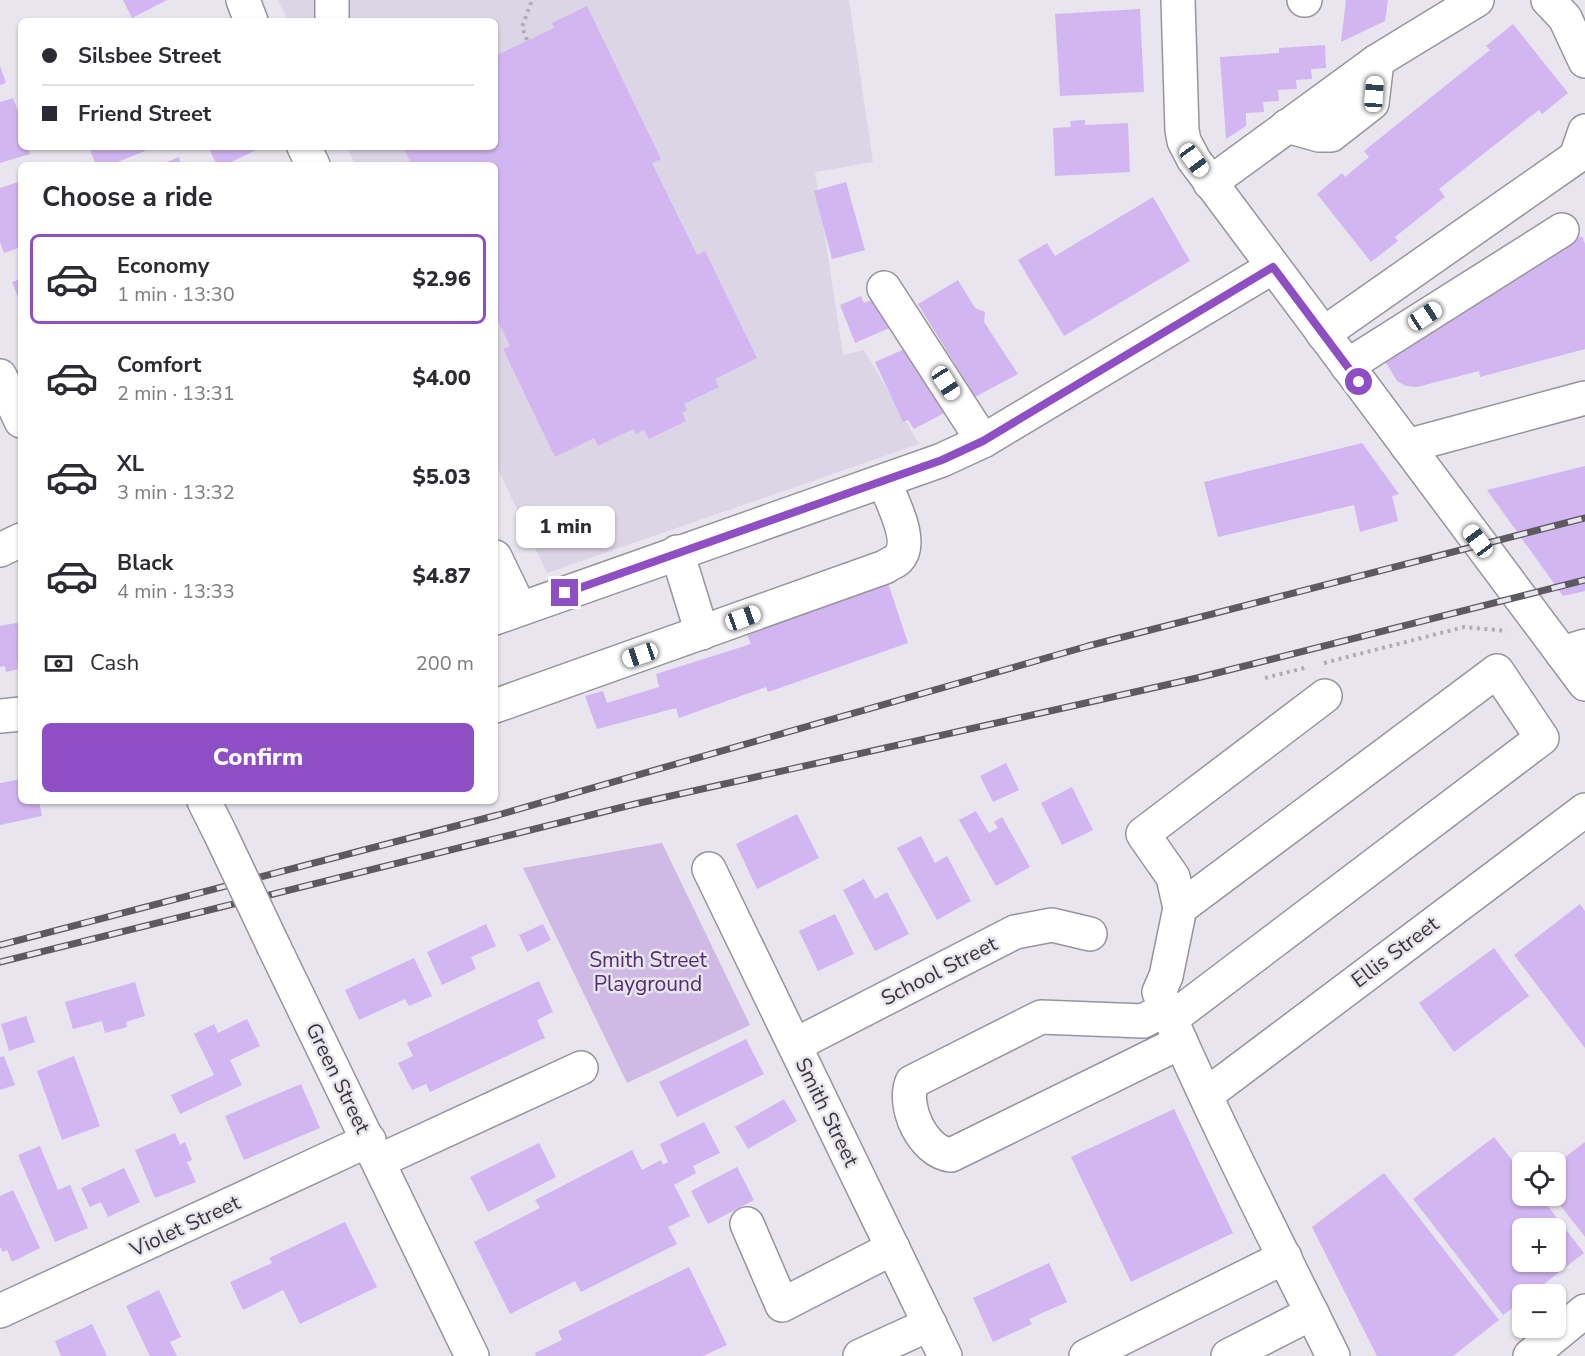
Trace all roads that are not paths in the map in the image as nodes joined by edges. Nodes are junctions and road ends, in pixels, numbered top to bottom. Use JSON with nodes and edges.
{"nodes":[{"id":1,"x":243,"y":0,"type":"edge"},
{"id":2,"x":332,"y":0,"type":"edge"},
{"id":3,"x":1178,"y":0,"type":"edge"},
{"id":4,"x":1477,"y":0,"type":"edge"},
{"id":5,"x":1548,"y":0,"type":"edge"},
{"id":6,"x":250,"y":18,"type":"edge"},
{"id":7,"x":332,"y":18,"type":"edge"},
{"id":8,"x":1585,"y":61,"type":"edge"},
{"id":9,"x":1585,"y":131,"type":"edge"},
{"id":10,"x":1210,"y":183,"type":"junction"},
{"id":11,"x":1562,"y":230,"type":"dead end"},
{"id":12,"x":1273,"y":267,"type":"junction"},
{"id":13,"x":884,"y":288,"type":"dead end"},
{"id":14,"x":1323,"y":334,"type":"junction"},
{"id":15,"x":1347,"y":366,"type":"junction"},
{"id":16,"x":0,"y":376,"type":"edge"},
{"id":17,"x":1585,"y":398,"type":"edge"},
{"id":18,"x":18,"y":415,"type":"edge"},
{"id":19,"x":983,"y":441,"type":"junction"},
{"id":20,"x":1407,"y":446,"type":"junction"},
{"id":21,"x":884,"y":481,"type":"junction"},
{"id":22,"x":18,"y":541,"type":"edge"},
{"id":23,"x":0,"y":550,"type":"edge"},
{"id":24,"x":677,"y":552,"type":"junction"},
{"id":25,"x":498,"y":571,"type":"edge"},
{"id":26,"x":507,"y":614,"type":"edge"},
{"id":27,"x":702,"y":633,"type":"junction"},
{"id":28,"x":1565,"y":645,"type":"edge"},
{"id":29,"x":1585,"y":684,"type":"edge"},
{"id":30,"x":1325,"y":696,"type":"dead end"},
{"id":31,"x":498,"y":705,"type":"edge"},
{"id":32,"x":18,"y":714,"type":"edge"},
{"id":33,"x":0,"y":716,"type":"edge"},
{"id":34,"x":206,"y":804,"type":"edge"},
{"id":35,"x":1585,"y":810,"type":"edge"},
{"id":36,"x":709,"y":869,"type":"dead end"},
{"id":37,"x":1180,"y":908,"type":"junction"},
{"id":38,"x":1090,"y":934,"type":"dead end"},
{"id":39,"x":1169,"y":1016,"type":"junction"},
{"id":40,"x":795,"y":1045,"type":"junction"},
{"id":41,"x":581,"y":1068,"type":"dead end"},
{"id":42,"x":1206,"y":1095,"type":"junction"},
{"id":43,"x":374,"y":1151,"type":"junction"},
{"id":44,"x":747,"y":1224,"type":"dead end"},
{"id":45,"x":893,"y":1248,"type":"junction"},
{"id":46,"x":1285,"y":1257,"type":"junction"},
{"id":47,"x":0,"y":1311,"type":"edge"},
{"id":48,"x":1585,"y":1311,"type":"edge"},
{"id":49,"x":1312,"y":1313,"type":"junction"},
{"id":50,"x":930,"y":1324,"type":"junction"},
{"id":51,"x":472,"y":1356,"type":"edge"},
{"id":52,"x":860,"y":1356,"type":"edge"},
{"id":53,"x":945,"y":1356,"type":"edge"},
{"id":54,"x":1086,"y":1356,"type":"edge"},
{"id":55,"x":1228,"y":1356,"type":"edge"},
{"id":56,"x":1333,"y":1356,"type":"edge"},
{"id":57,"x":1530,"y":1356,"type":"edge"}],
"edges":[{"from":1,"to":6,"type":"street"},
{"from":2,"to":7,"type":"street"},
{"from":3,"to":10,"type":"street"},
{"from":4,"to":10,"type":"street"},
{"from":5,"to":8,"type":"street"},
{"from":9,"to":14,"type":"street"},
{"from":10,"to":12,"type":"street"},
{"from":11,"to":15,"type":"street"},
{"from":12,"to":14,"type":"street"},
{"from":12,"to":19,"type":"street"},
{"from":13,"to":19,"type":"street"},
{"from":14,"to":15,"type":"street"},
{"from":15,"to":20,"type":"street"},
{"from":16,"to":18,"type":"street"},
{"from":17,"to":20,"type":"street"},
{"from":19,"to":21,"type":"street"},
{"from":20,"to":28,"type":"street"},
{"from":21,"to":24,"type":"street"},
{"from":21,"to":27,"type":"street"},
{"from":22,"to":23,"type":"street"},
{"from":24,"to":26,"type":"street"},
{"from":24,"to":27,"type":"street"},
{"from":25,"to":26,"type":"street"},
{"from":27,"to":31,"type":"street"},
{"from":28,"to":29,"type":"street"},
{"from":30,"to":37,"type":"street"},
{"from":32,"to":33,"type":"street"},
{"from":34,"to":43,"type":"street","name":"Green Street","bridge":true},
{"from":35,"to":42,"type":"street","name":"Ellis Street"},
{"from":36,"to":40,"type":"street","name":"Smith Street"},
{"from":37,"to":39,"type":"street"},
{"from":37,"to":39,"type":"street"},
{"from":38,"to":40,"type":"street","name":"School Street"},
{"from":39,"to":39,"type":"street"},
{"from":39,"to":42,"type":"street"},
{"from":40,"to":45,"type":"street","name":"Smith Street"},
{"from":41,"to":43,"type":"street","name":"Violet Street"},
{"from":42,"to":46,"type":"street"},
{"from":43,"to":47,"type":"street","name":"Violet Street"},
{"from":43,"to":51,"type":"street","name":"Green Street"},
{"from":44,"to":45,"type":"street"},
{"from":45,"to":50,"type":"street","name":"Smith Street"},
{"from":46,"to":49,"type":"street"},
{"from":46,"to":54,"type":"street"},
{"from":48,"to":57,"type":"street"},
{"from":49,"to":55,"type":"street"},
{"from":49,"to":56,"type":"street"},
{"from":50,"to":52,"type":"street"},
{"from":50,"to":53,"type":"street","name":"Smith Street"}]}
